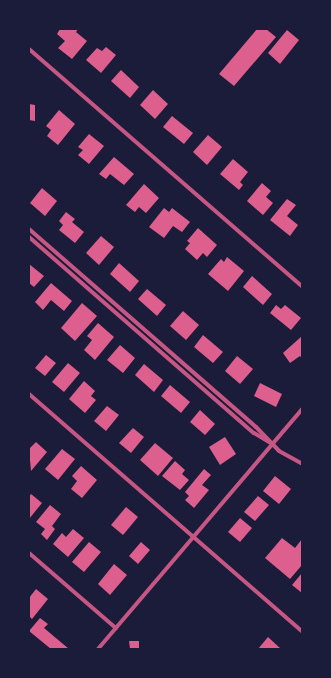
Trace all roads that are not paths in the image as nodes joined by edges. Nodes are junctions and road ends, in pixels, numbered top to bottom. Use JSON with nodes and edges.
{"nodes":[{"id":1,"x":30,"y":50,"type":"edge"},
{"id":2,"x":29,"y":229,"type":"edge"},
{"id":3,"x":29,"y":237,"type":"edge"},
{"id":4,"x":302,"y":286,"type":"edge"},
{"id":5,"x":29,"y":394,"type":"edge"},
{"id":6,"x":302,"y":409,"type":"edge"},
{"id":7,"x":272,"y":444,"type":"junction"},
{"id":8,"x":302,"y":464,"type":"edge"},
{"id":9,"x":194,"y":536,"type":"junction"},
{"id":10,"x":29,"y":552,"type":"edge"},
{"id":11,"x":116,"y":628,"type":"junction"},
{"id":12,"x":302,"y":631,"type":"edge"},
{"id":13,"x":98,"y":649,"type":"edge"}],
"edges":[{"from":1,"to":4,"type":"street"},
{"from":2,"to":7,"type":"street"},
{"from":3,"to":7,"type":"street"},
{"from":5,"to":9,"type":"street"},
{"from":6,"to":7,"type":"street"},
{"from":7,"to":8,"type":"street"},
{"from":7,"to":9,"type":"street"},
{"from":9,"to":11,"type":"street"},
{"from":9,"to":12,"type":"street"},
{"from":10,"to":11,"type":"street"},
{"from":11,"to":13,"type":"street"}]}
